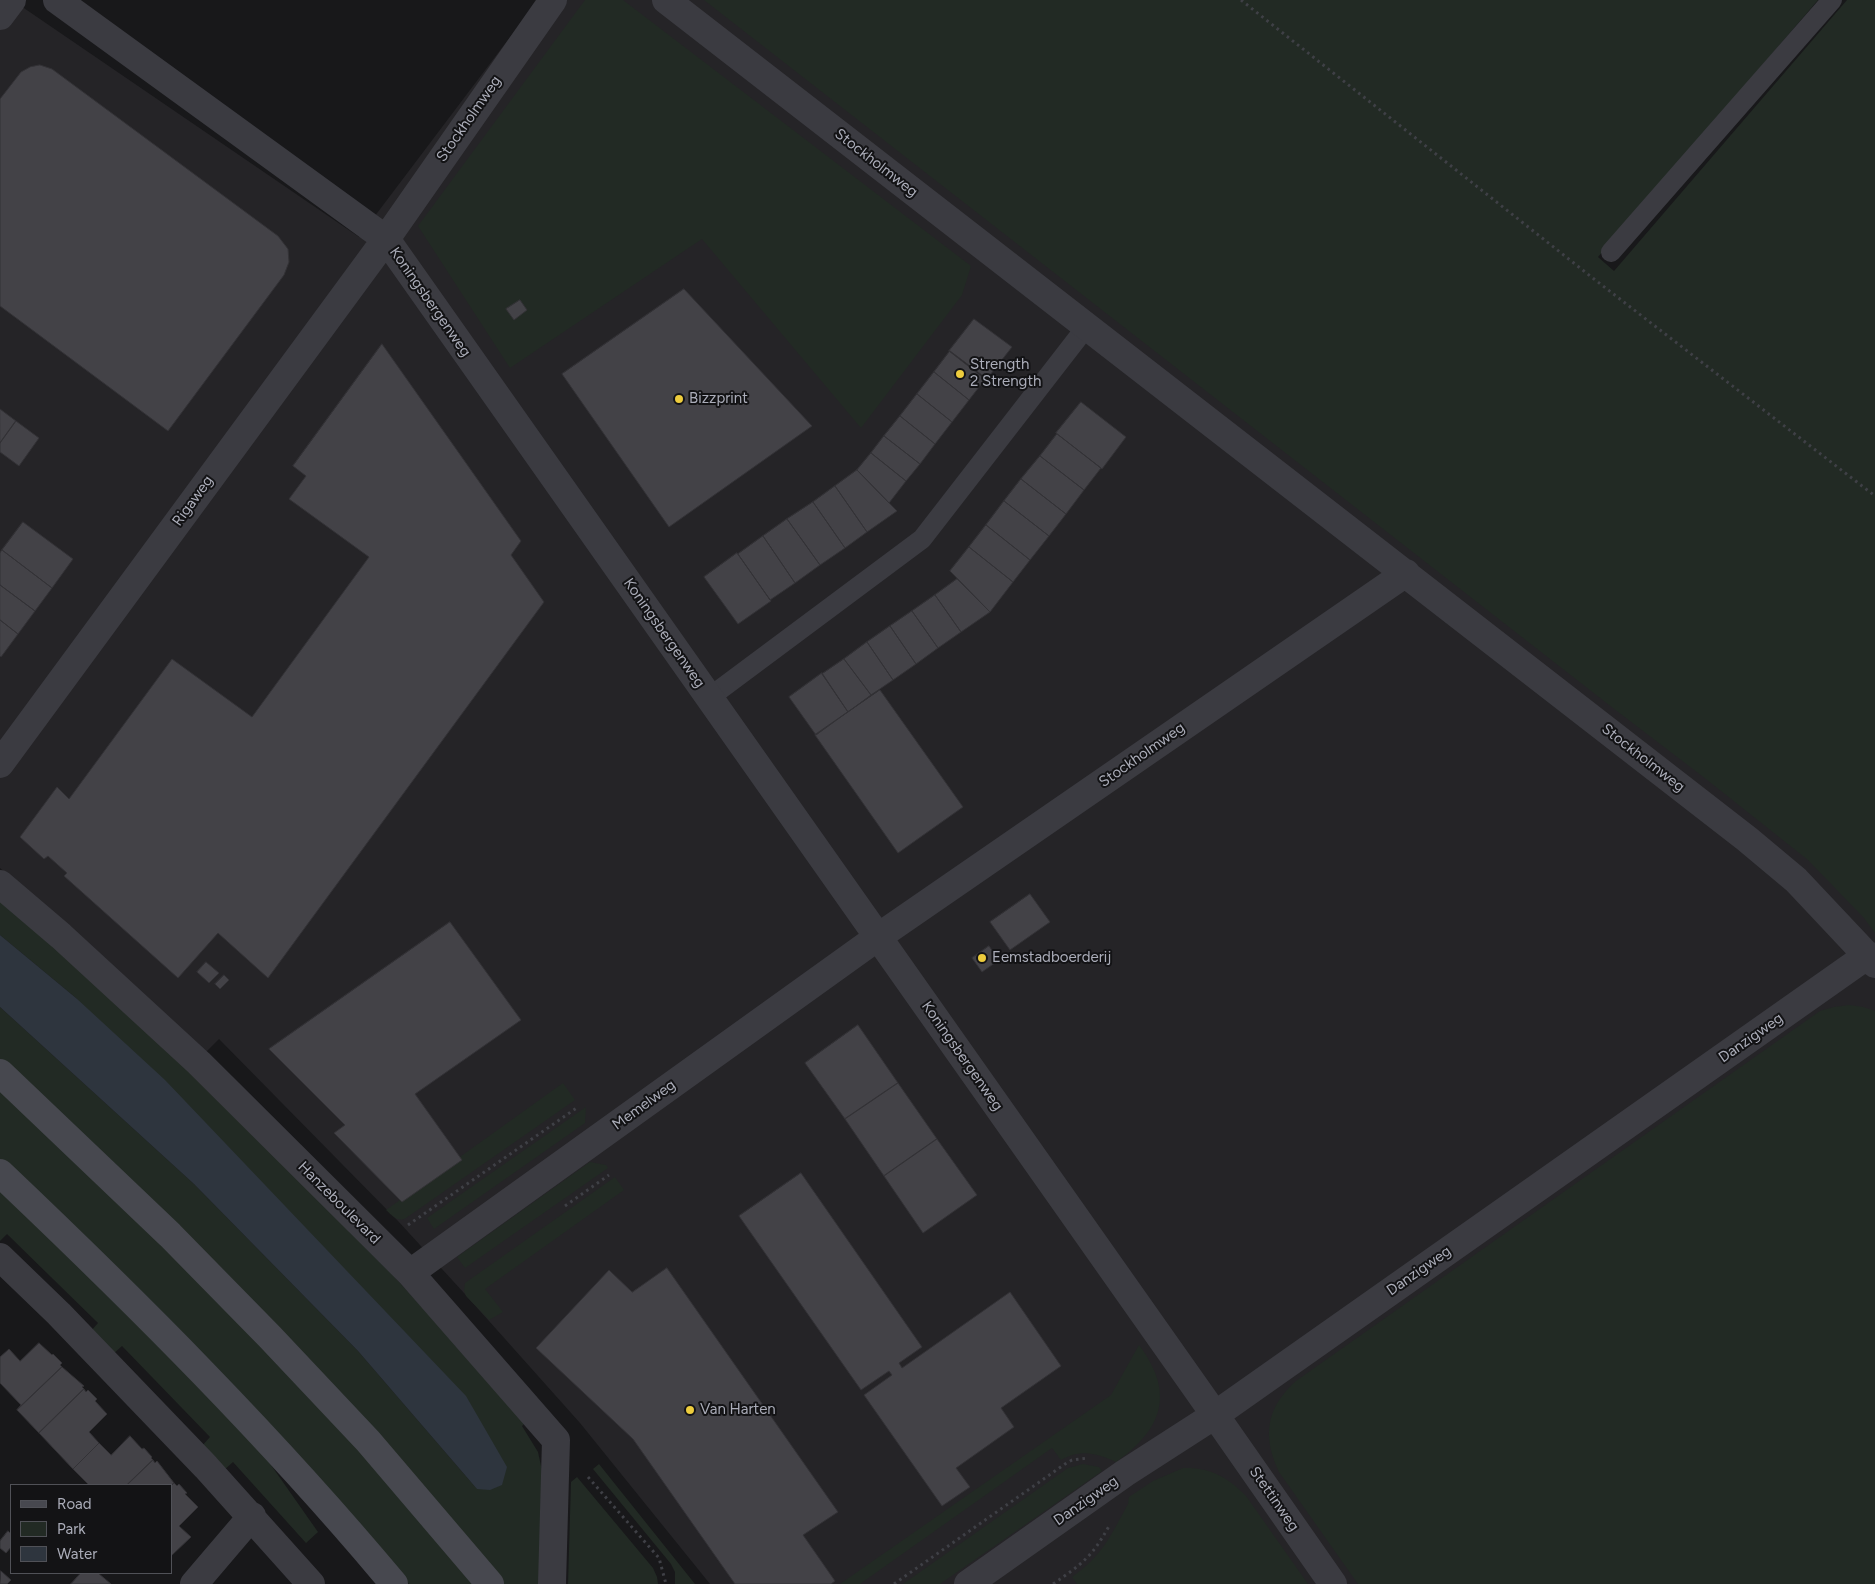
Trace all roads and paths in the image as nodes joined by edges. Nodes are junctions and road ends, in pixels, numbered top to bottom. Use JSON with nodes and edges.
{"nodes":[{"id":1,"x":12,"y":0,"type":"edge"},
{"id":2,"x":57,"y":0,"type":"edge"},
{"id":3,"x":552,"y":0,"type":"edge"},
{"id":4,"x":666,"y":0,"type":"edge"},
{"id":5,"x":1241,"y":0,"type":"edge"},
{"id":6,"x":1832,"y":0,"type":"edge"},
{"id":7,"x":0,"y":16,"type":"edge"},
{"id":8,"x":386,"y":239,"type":"junction"},
{"id":9,"x":1611,"y":252,"type":"dead end"},
{"id":10,"x":1087,"y":326,"type":"junction"},
{"id":11,"x":1875,"y":496,"type":"edge"},
{"id":12,"x":1406,"y":574,"type":"junction"},
{"id":13,"x":710,"y":697,"type":"junction"},
{"id":14,"x":0,"y":764,"type":"edge"},
{"id":15,"x":0,"y":884,"type":"edge"},
{"id":16,"x":878,"y":937,"type":"junction"},
{"id":17,"x":1872,"y":959,"type":"edge"},
{"id":18,"x":0,"y":1073,"type":"edge"},
{"id":19,"x":578,"y":1107,"type":"dead end"},
{"id":20,"x":0,"y":1173,"type":"edge"},
{"id":21,"x":381,"y":1244,"type":"junction"},
{"id":22,"x":2,"y":1264,"type":"edge"},
{"id":23,"x":410,"y":1273,"type":"junction"},
{"id":24,"x":1215,"y":1415,"type":"junction"},
{"id":25,"x":556,"y":1440,"type":"junction"},
{"id":26,"x":252,"y":1516,"type":"junction"},
{"id":27,"x":194,"y":1584,"type":"edge"},
{"id":28,"x":311,"y":1584,"type":"edge"},
{"id":29,"x":394,"y":1584,"type":"edge"},
{"id":30,"x":490,"y":1584,"type":"edge"},
{"id":31,"x":552,"y":1584,"type":"edge"},
{"id":32,"x":666,"y":1584,"type":"edge"},
{"id":33,"x":968,"y":1584,"type":"edge"},
{"id":34,"x":1333,"y":1584,"type":"edge"}],
"edges":[{"from":1,"to":7,"type":"street"},
{"from":2,"to":8,"type":"street","name":"Koningsbergenweg"},
{"from":3,"to":8,"type":"street","name":"Stockholmweg"},
{"from":4,"to":10,"type":"street","name":"Stockholmweg"},
{"from":5,"to":11,"type":"path"},
{"from":6,"to":9,"type":"lane"},
{"from":8,"to":13,"type":"street","name":"Koningsbergenweg"},
{"from":8,"to":14,"type":"street","name":"Rigaweg"},
{"from":10,"to":12,"type":"street","name":"Stockholmweg"},
{"from":10,"to":13,"type":"lane","name":"Koningsbergenweg"},
{"from":12,"to":16,"type":"street","name":"Stockholmweg"},
{"from":12,"to":17,"type":"street","name":"Stockholmweg"},
{"from":13,"to":16,"type":"street","name":"Koningsbergenweg"},
{"from":15,"to":21,"type":"street","name":"Hanzeboulevard"},
{"from":16,"to":23,"type":"street","name":"Memelweg"},
{"from":16,"to":24,"type":"street","name":"Koningsbergenweg"},
{"from":17,"to":24,"type":"street","name":"Danzigweg"},
{"from":18,"to":30,"type":"main road"},
{"from":19,"to":21,"type":"path"},
{"from":20,"to":29,"type":"main road"},
{"from":21,"to":23,"type":"street","name":"Hanzeboulevard"},
{"from":22,"to":26,"type":"street"},
{"from":23,"to":25,"type":"street","name":"Hanzeboulevard"},
{"from":24,"to":33,"type":"street","name":"Danzigweg"},
{"from":24,"to":34,"type":"street","name":"Stettinweg"},
{"from":25,"to":31,"type":"street"},
{"from":25,"to":32,"type":"path"},
{"from":26,"to":27,"type":"street"},
{"from":26,"to":28,"type":"street"}]}
